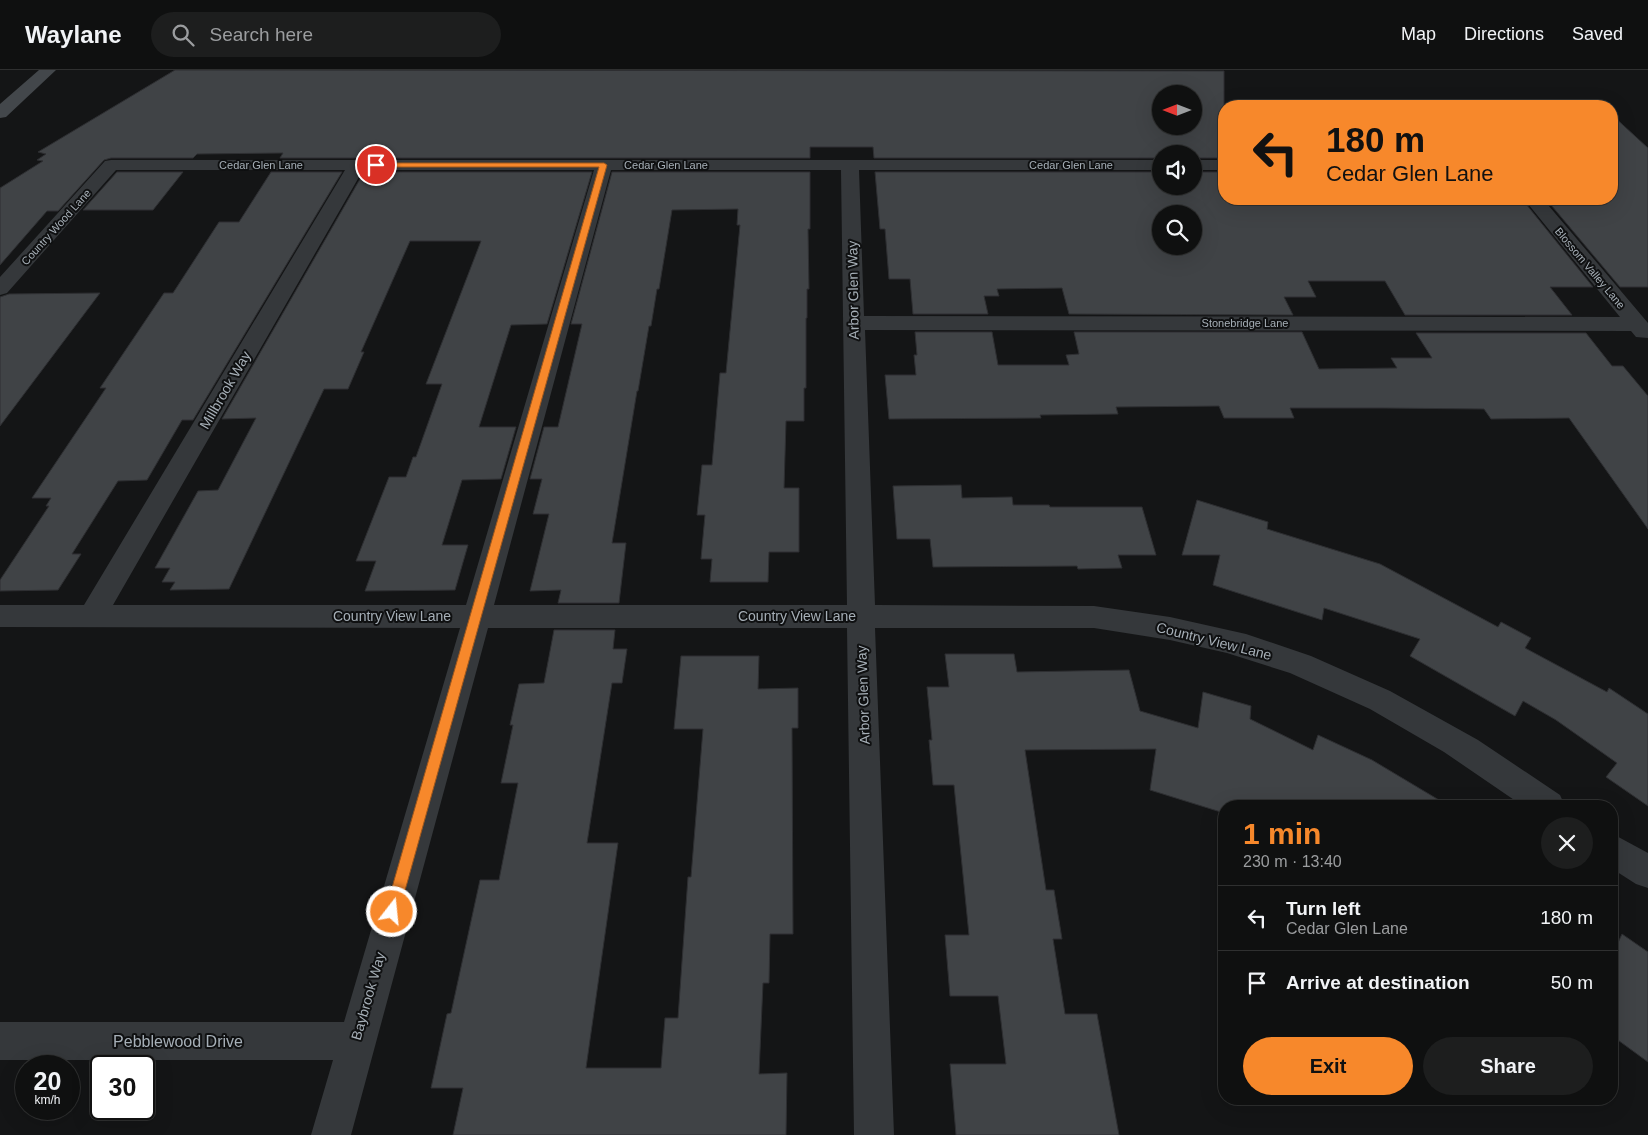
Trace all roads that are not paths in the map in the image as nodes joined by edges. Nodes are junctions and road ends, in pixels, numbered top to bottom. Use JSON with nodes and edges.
{"nodes":[{"id":1,"x":48,"y":70,"type":"edge"},
{"id":2,"x":0,"y":113,"type":"edge"},
{"id":3,"x":111,"y":165,"type":"joint"},
{"id":4,"x":357,"y":165,"type":"junction"},
{"id":5,"x":604,"y":165,"type":"junction"},
{"id":6,"x":850,"y":165,"type":"junction"},
{"id":7,"x":1152,"y":165,"type":"edge"},
{"id":8,"x":1202,"y":165,"type":"edge"},
{"id":9,"x":1218,"y":165,"type":"edge"},
{"id":10,"x":1538,"y":205,"type":"edge"},
{"id":11,"x":0,"y":289,"type":"edge"},
{"id":12,"x":854,"y":323,"type":"junction"},
{"id":13,"x":1642,"y":330,"type":"edge"},
{"id":14,"x":0,"y":616,"type":"edge"},
{"id":15,"x":92,"y":616,"type":"junction"},
{"id":16,"x":476,"y":616,"type":"junction"},
{"id":17,"x":860,"y":616,"type":"junction"},
{"id":18,"x":1540,"y":800,"type":"edge"},
{"id":19,"x":1618,"y":853,"type":"edge"},
{"id":20,"x":1648,"y":872,"type":"edge"},
{"id":21,"x":0,"y":1041,"type":"edge"},
{"id":22,"x":356,"y":1041,"type":"junction"},
{"id":23,"x":331,"y":1135,"type":"edge"},
{"id":24,"x":874,"y":1135,"type":"edge"}],
"edges":[{"from":1,"to":2,"type":"street"},
{"from":3,"to":4,"type":"street","name":"Cedar Glen Lane"},
{"from":3,"to":11,"type":"street","name":"Country Wood Lane"},
{"from":4,"to":5,"type":"street","name":"Cedar Glen Lane"},
{"from":4,"to":15,"type":"street","name":"Millbrook Way"},
{"from":5,"to":6,"type":"street","name":"Cedar Glen Lane"},
{"from":5,"to":16,"type":"street","name":"Baybrook Way"},
{"from":6,"to":7,"type":"street","name":"Cedar Glen Lane"},
{"from":6,"to":12,"type":"street","name":"Arbor Glen Way"},
{"from":8,"to":9,"type":"street"},
{"from":10,"to":13,"type":"street","name":"Blossom Valley Lane"},
{"from":12,"to":13,"type":"street","name":"Stonebridge Lane"},
{"from":12,"to":17,"type":"street","name":"Arbor Glen Way"},
{"from":14,"to":15,"type":"street","name":"Country View Lane"},
{"from":15,"to":16,"type":"street","name":"Country View Lane"},
{"from":16,"to":17,"type":"street","name":"Country View Lane"},
{"from":16,"to":22,"type":"street","name":"Baybrook Way"},
{"from":17,"to":18,"type":"street","name":"Country View Lane"},
{"from":17,"to":24,"type":"street","name":"Arbor Glen Way"},
{"from":19,"to":20,"type":"street"},
{"from":21,"to":22,"type":"street","name":"Pebblewood Drive"},
{"from":22,"to":23,"type":"street","name":"Baybrook Way"}]}
